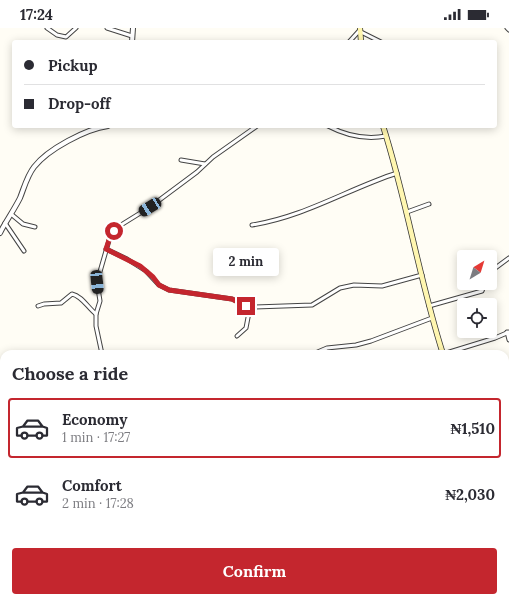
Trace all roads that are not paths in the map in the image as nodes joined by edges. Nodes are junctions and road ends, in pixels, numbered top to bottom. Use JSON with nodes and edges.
{"nodes":[{"id":1,"x":47,"y":28,"type":"edge"},
{"id":2,"x":76,"y":28,"type":"edge"},
{"id":3,"x":107,"y":28,"type":"edge"},
{"id":4,"x":133,"y":28,"type":"edge"},
{"id":5,"x":507,"y":28,"type":"edge"},
{"id":6,"x":360,"y":29,"type":"edge"},
{"id":7,"x":509,"y":30,"type":"edge"},
{"id":8,"x":132,"y":36,"type":"junction"},
{"id":9,"x":132,"y":40,"type":"edge"},
{"id":10,"x":351,"y":40,"type":"edge"},
{"id":11,"x":361,"y":40,"type":"edge"},
{"id":12,"x":378,"y":40,"type":"edge"},
{"id":13,"x":99,"y":128,"type":"edge"},
{"id":14,"x":254,"y":128,"type":"edge"},
{"id":15,"x":332,"y":128,"type":"edge"},
{"id":16,"x":383,"y":128,"type":"edge"},
{"id":17,"x":386,"y":136,"type":"junction"},
{"id":18,"x":181,"y":160,"type":"dead end"},
{"id":19,"x":205,"y":164,"type":"junction"},
{"id":20,"x":397,"y":173,"type":"junction"},
{"id":21,"x":429,"y":204,"type":"dead end"},
{"id":22,"x":407,"y":212,"type":"junction"},
{"id":23,"x":11,"y":214,"type":"junction"},
{"id":24,"x":6,"y":223,"type":"junction"},
{"id":25,"x":252,"y":225,"type":"dead end"},
{"id":26,"x":34,"y":227,"type":"dead end"},
{"id":27,"x":0,"y":233,"type":"edge"},
{"id":28,"x":106,"y":249,"type":"junction"},
{"id":29,"x":24,"y":252,"type":"dead end"},
{"id":30,"x":509,"y":258,"type":"edge"},
{"id":31,"x":497,"y":267,"type":"edge"},
{"id":32,"x":422,"y":275,"type":"junction"},
{"id":33,"x":482,"y":290,"type":"edge"},
{"id":34,"x":38,"y":306,"type":"dead end"},
{"id":35,"x":429,"y":306,"type":"junction"},
{"id":36,"x":250,"y":307,"type":"junction"},
{"id":37,"x":96,"y":314,"type":"junction"},
{"id":38,"x":432,"y":318,"type":"junction"},
{"id":39,"x":508,"y":332,"type":"edge"},
{"id":40,"x":237,"y":336,"type":"dead end"},
{"id":41,"x":509,"y":340,"type":"edge"},
{"id":42,"x":101,"y":350,"type":"edge"},
{"id":43,"x":322,"y":350,"type":"edge"},
{"id":44,"x":442,"y":350,"type":"edge"},
{"id":45,"x":456,"y":350,"type":"edge"}],
"edges":[{"from":1,"to":2,"type":"street"},
{"from":3,"to":8,"type":"street"},
{"from":4,"to":8,"type":"street"},
{"from":5,"to":7,"type":"street"},
{"from":6,"to":10,"type":"street"},
{"from":6,"to":11,"type":"main road"},
{"from":6,"to":12,"type":"street"},
{"from":8,"to":9,"type":"street"},
{"from":13,"to":23,"type":"street"},
{"from":14,"to":19,"type":"street"},
{"from":15,"to":17,"type":"street"},
{"from":16,"to":17,"type":"main road"},
{"from":17,"to":20,"type":"main road"},
{"from":18,"to":19,"type":"street"},
{"from":19,"to":28,"type":"street"},
{"from":20,"to":22,"type":"main road"},
{"from":20,"to":25,"type":"street"},
{"from":21,"to":22,"type":"street"},
{"from":22,"to":32,"type":"main road"},
{"from":23,"to":24,"type":"street"},
{"from":23,"to":26,"type":"street"},
{"from":24,"to":27,"type":"street"},
{"from":24,"to":29,"type":"street"},
{"from":28,"to":36,"type":"street"},
{"from":28,"to":37,"type":"street"},
{"from":30,"to":31,"type":"street"},
{"from":32,"to":35,"type":"main road"},
{"from":32,"to":36,"type":"street"},
{"from":33,"to":35,"type":"street"},
{"from":34,"to":37,"type":"street"},
{"from":35,"to":38,"type":"main road"},
{"from":36,"to":40,"type":"street"},
{"from":37,"to":42,"type":"street"},
{"from":38,"to":43,"type":"street"},
{"from":38,"to":44,"type":"main road"},
{"from":39,"to":41,"type":"street"},
{"from":39,"to":45,"type":"street"}]}
